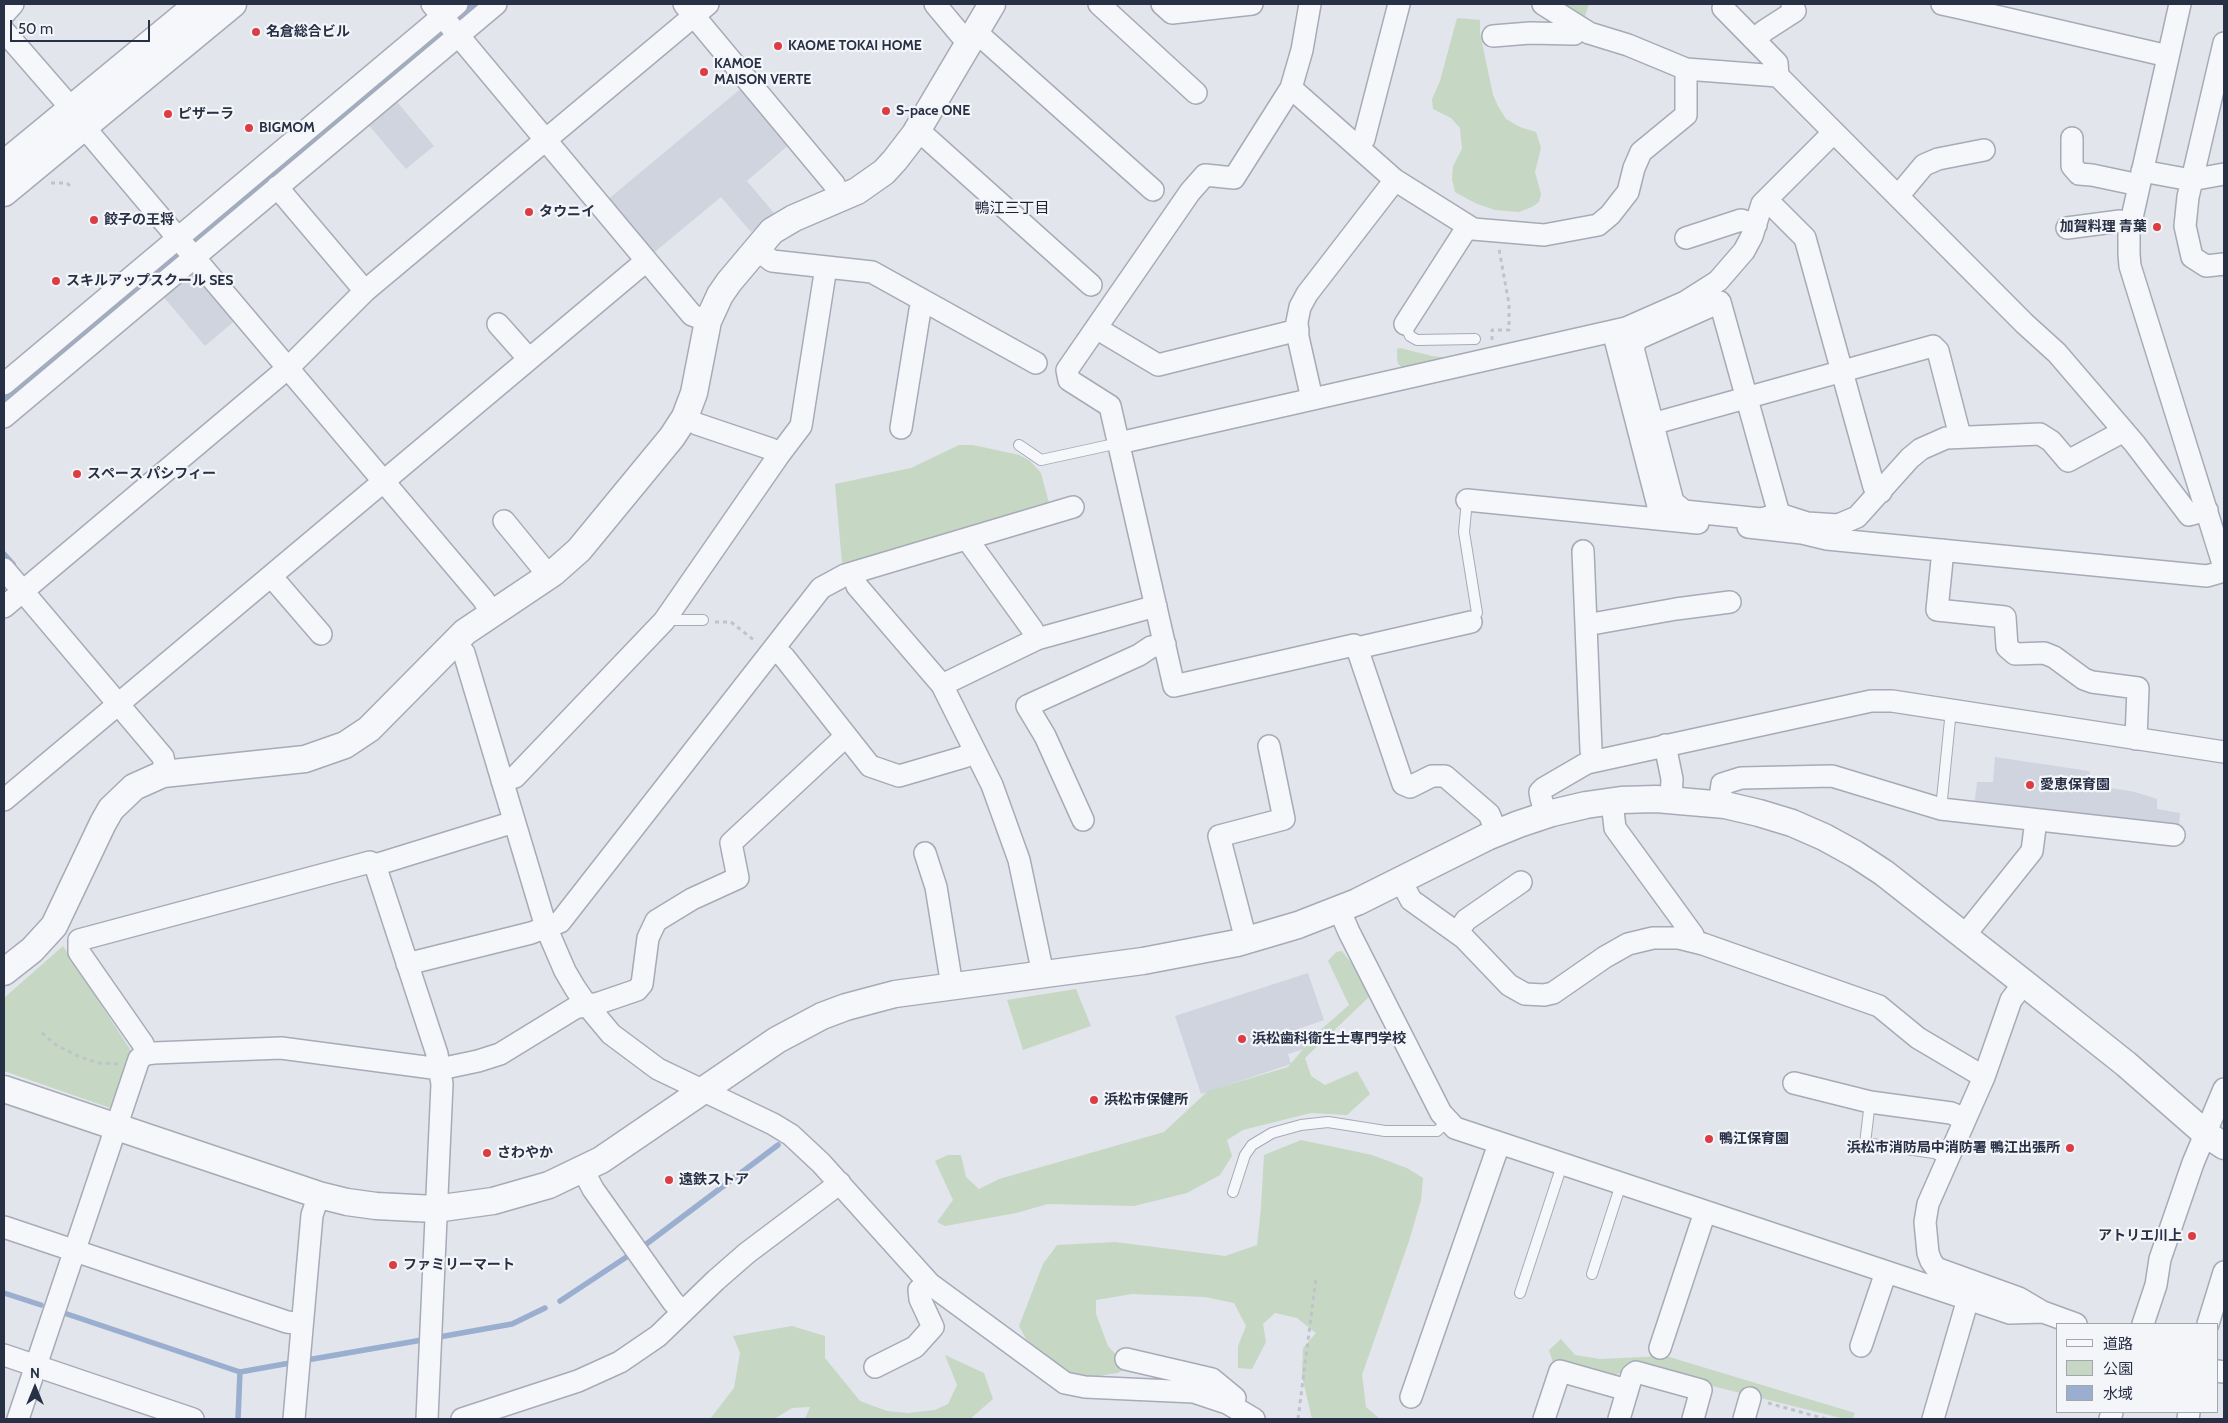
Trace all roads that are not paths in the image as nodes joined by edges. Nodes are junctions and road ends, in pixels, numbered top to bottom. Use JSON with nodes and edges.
{"nodes":[{"id":1,"x":13,"y":4,"type":"edge"},
{"id":2,"x":198,"y":4,"type":"edge"},
{"id":3,"x":233,"y":4,"type":"edge"},
{"id":4,"x":496,"y":4,"type":"edge"},
{"id":5,"x":935,"y":4,"type":"edge"},
{"id":6,"x":992,"y":4,"type":"edge"},
{"id":7,"x":1099,"y":4,"type":"edge"},
{"id":8,"x":1162,"y":4,"type":"edge"},
{"id":9,"x":1252,"y":4,"type":"edge"},
{"id":10,"x":1310,"y":4,"type":"edge"},
{"id":11,"x":1399,"y":4,"type":"edge"},
{"id":12,"x":1543,"y":4,"type":"edge"},
{"id":13,"x":1792,"y":4,"type":"edge"},
{"id":14,"x":1942,"y":4,"type":"edge"},
{"id":15,"x":2173,"y":5,"type":"edge"},
{"id":16,"x":1966,"y":6,"type":"edge"},
{"id":17,"x":695,"y":8,"type":"edge"},
{"id":18,"x":1723,"y":8,"type":"dead end"},
{"id":19,"x":4,"y":14,"type":"edge"},
{"id":20,"x":449,"y":18,"type":"edge"},
{"id":21,"x":1578,"y":27,"type":"junction"},
{"id":22,"x":4,"y":31,"type":"edge"},
{"id":23,"x":1493,"y":36,"type":"dead end"},
{"id":24,"x":973,"y":37,"type":"junction"},
{"id":25,"x":1755,"y":40,"type":"junction"},
{"id":26,"x":2224,"y":44,"type":"edge"},
{"id":27,"x":2168,"y":56,"type":"junction"},
{"id":28,"x":1686,"y":69,"type":"junction"},
{"id":29,"x":1778,"y":76,"type":"junction"},
{"id":30,"x":1291,"y":88,"type":"junction"},
{"id":31,"x":1196,"y":93,"type":"dead end"},
{"id":32,"x":78,"y":118,"type":"junction"},
{"id":33,"x":916,"y":132,"type":"junction"},
{"id":34,"x":1834,"y":132,"type":"junction"},
{"id":35,"x":2072,"y":138,"type":"dead end"},
{"id":36,"x":546,"y":140,"type":"junction"},
{"id":37,"x":1358,"y":146,"type":"junction"},
{"id":38,"x":1984,"y":150,"type":"dead end"},
{"id":39,"x":4,"y":164,"type":"edge"},
{"id":40,"x":2224,"y":174,"type":"edge"},
{"id":41,"x":2141,"y":178,"type":"junction"},
{"id":42,"x":1395,"y":180,"type":"junction"},
{"id":43,"x":2191,"y":180,"type":"junction"},
{"id":44,"x":278,"y":187,"type":"junction"},
{"id":45,"x":1153,"y":190,"type":"dead end"},
{"id":46,"x":4,"y":193,"type":"edge"},
{"id":47,"x":1898,"y":196,"type":"junction"},
{"id":48,"x":841,"y":199,"type":"junction"},
{"id":49,"x":1775,"y":208,"type":"dead end"},
{"id":50,"x":2131,"y":223,"type":"junction"},
{"id":51,"x":1756,"y":225,"type":"junction"},
{"id":52,"x":1468,"y":226,"type":"junction"},
{"id":53,"x":2067,"y":228,"type":"dead end"},
{"id":54,"x":1686,"y":238,"type":"dead end"},
{"id":55,"x":186,"y":248,"type":"junction"},
{"id":56,"x":756,"y":249,"type":"junction"},
{"id":57,"x":646,"y":260,"type":"junction"},
{"id":58,"x":2224,"y":264,"type":"edge"},
{"id":59,"x":826,"y":267,"type":"junction"},
{"id":60,"x":1092,"y":285,"type":"dead end"},
{"id":61,"x":365,"y":291,"type":"junction"},
{"id":62,"x":925,"y":302,"type":"junction"},
{"id":63,"x":708,"y":321,"type":"junction"},
{"id":64,"x":498,"y":324,"type":"dead end"},
{"id":65,"x":1405,"y":324,"type":"joint"},
{"id":66,"x":1096,"y":328,"type":"junction"},
{"id":67,"x":1298,"y":330,"type":"junction"},
{"id":68,"x":1612,"y":331,"type":"junction"},
{"id":69,"x":1476,"y":339,"type":"dead end"},
{"id":70,"x":528,"y":359,"type":"junction"},
{"id":71,"x":1036,"y":363,"type":"dead end"},
{"id":72,"x":288,"y":368,"type":"junction"},
{"id":73,"x":1842,"y":372,"type":"junction"},
{"id":74,"x":4,"y":384,"type":"edge"},
{"id":75,"x":1746,"y":398,"type":"junction"},
{"id":76,"x":1312,"y":399,"type":"junction"},
{"id":77,"x":4,"y":417,"type":"edge"},
{"id":78,"x":685,"y":417,"type":"junction"},
{"id":79,"x":1652,"y":424,"type":"junction"},
{"id":80,"x":902,"y":428,"type":"dead end"},
{"id":81,"x":2124,"y":431,"type":"junction"},
{"id":82,"x":1960,"y":436,"type":"junction"},
{"id":83,"x":1119,"y":443,"type":"junction"},
{"id":84,"x":1019,"y":444,"type":"dead end"},
{"id":85,"x":778,"y":454,"type":"junction"},
{"id":86,"x":384,"y":481,"type":"junction"},
{"id":87,"x":1880,"y":492,"type":"junction"},
{"id":88,"x":1467,"y":500,"type":"joint"},
{"id":89,"x":1073,"y":507,"type":"dead end"},
{"id":90,"x":2207,"y":510,"type":"junction"},
{"id":91,"x":1779,"y":514,"type":"junction"},
{"id":92,"x":1657,"y":518,"type":"junction"},
{"id":93,"x":504,"y":521,"type":"dead end"},
{"id":94,"x":1827,"y":532,"type":"junction"},
{"id":95,"x":969,"y":538,"type":"junction"},
{"id":96,"x":1943,"y":550,"type":"junction"},
{"id":97,"x":1583,"y":551,"type":"dead end"},
{"id":98,"x":2224,"y":567,"type":"edge"},
{"id":99,"x":4,"y":569,"type":"edge"},
{"id":100,"x":2224,"y":570,"type":"edge"},
{"id":101,"x":854,"y":573,"type":"junction"},
{"id":102,"x":271,"y":576,"type":"junction"},
{"id":103,"x":548,"y":576,"type":"junction"},
{"id":104,"x":22,"y":591,"type":"junction"},
{"id":105,"x":1730,"y":602,"type":"dead end"},
{"id":106,"x":1156,"y":606,"type":"junction"},
{"id":107,"x":4,"y":607,"type":"edge"},
{"id":108,"x":492,"y":613,"type":"junction"},
{"id":109,"x":667,"y":617,"type":"junction"},
{"id":110,"x":702,"y":620,"type":"road end"},
{"id":111,"x":1471,"y":622,"type":"joint"},
{"id":112,"x":1586,"y":625,"type":"junction"},
{"id":113,"x":321,"y":634,"type":"dead end"},
{"id":114,"x":1037,"y":640,"type":"junction"},
{"id":115,"x":454,"y":643,"type":"junction"},
{"id":116,"x":1165,"y":644,"type":"junction"},
{"id":117,"x":1357,"y":648,"type":"junction"},
{"id":118,"x":772,"y":651,"type":"junction"},
{"id":119,"x":942,"y":686,"type":"junction"},
{"id":120,"x":118,"y":704,"type":"junction"},
{"id":121,"x":1951,"y":710,"type":"junction"},
{"id":122,"x":846,"y":736,"type":"junction"},
{"id":123,"x":2136,"y":739,"type":"junction"},
{"id":124,"x":1269,"y":746,"type":"dead end"},
{"id":125,"x":1665,"y":746,"type":"junction"},
{"id":126,"x":975,"y":751,"type":"junction"},
{"id":127,"x":2224,"y":752,"type":"edge"},
{"id":128,"x":1593,"y":761,"type":"junction"},
{"id":129,"x":166,"y":773,"type":"junction"},
{"id":130,"x":502,"y":781,"type":"junction"},
{"id":131,"x":4,"y":800,"type":"edge"},
{"id":132,"x":1671,"y":800,"type":"junction"},
{"id":133,"x":1612,"y":802,"type":"junction"},
{"id":134,"x":1719,"y":804,"type":"junction"},
{"id":135,"x":1941,"y":810,"type":"junction"},
{"id":136,"x":1546,"y":815,"type":"junction"},
{"id":137,"x":1083,"y":820,"type":"dead end"},
{"id":138,"x":2036,"y":820,"type":"junction"},
{"id":139,"x":514,"y":822,"type":"junction"},
{"id":140,"x":1497,"y":833,"type":"junction"},
{"id":141,"x":2174,"y":835,"type":"dead end"},
{"id":142,"x":925,"y":853,"type":"dead end"},
{"id":143,"x":375,"y":864,"type":"junction"},
{"id":144,"x":1401,"y":881,"type":"junction"},
{"id":145,"x":1521,"y":882,"type":"dead end"},
{"id":146,"x":1339,"y":909,"type":"junction"},
{"id":147,"x":546,"y":927,"type":"junction"},
{"id":148,"x":1457,"y":933,"type":"junction"},
{"id":149,"x":1964,"y":936,"type":"junction"},
{"id":150,"x":1246,"y":940,"type":"junction"},
{"id":151,"x":1692,"y":940,"type":"junction"},
{"id":152,"x":407,"y":964,"type":"junction"},
{"id":153,"x":4,"y":972,"type":"edge"},
{"id":154,"x":1043,"y":974,"type":"junction"},
{"id":155,"x":2024,"y":983,"type":"junction"},
{"id":156,"x":952,"y":986,"type":"junction"},
{"id":157,"x":587,"y":1006,"type":"junction"},
{"id":158,"x":141,"y":1060,"type":"junction"},
{"id":159,"x":440,"y":1069,"type":"junction"},
{"id":160,"x":1984,"y":1077,"type":"junction"},
{"id":161,"x":1794,"y":1083,"type":"dead end"},
{"id":162,"x":4,"y":1089,"type":"edge"},
{"id":163,"x":2224,"y":1089,"type":"edge"},
{"id":164,"x":704,"y":1091,"type":"junction"},
{"id":165,"x":1870,"y":1102,"type":"junction"},
{"id":166,"x":1965,"y":1119,"type":"junction"},
{"id":167,"x":1447,"y":1122,"type":"junction"},
{"id":168,"x":117,"y":1127,"type":"junction"},
{"id":169,"x":2215,"y":1140,"type":"edge"},
{"id":170,"x":1499,"y":1144,"type":"junction"},
{"id":171,"x":1948,"y":1159,"type":"junction"},
{"id":172,"x":1562,"y":1165,"type":"junction"},
{"id":173,"x":583,"y":1170,"type":"junction"},
{"id":174,"x":840,"y":1183,"type":"junction"},
{"id":175,"x":1621,"y":1184,"type":"junction"},
{"id":176,"x":1233,"y":1192,"type":"dead end"},
{"id":177,"x":319,"y":1195,"type":"junction"},
{"id":178,"x":438,"y":1209,"type":"junction"},
{"id":179,"x":1706,"y":1212,"type":"junction"},
{"id":180,"x":4,"y":1227,"type":"edge"},
{"id":181,"x":75,"y":1251,"type":"junction"},
{"id":182,"x":1886,"y":1272,"type":"junction"},
{"id":183,"x":2224,"y":1272,"type":"edge"},
{"id":184,"x":1592,"y":1274,"type":"dead end"},
{"id":185,"x":928,"y":1283,"type":"junction"},
{"id":186,"x":1520,"y":1294,"type":"dead end"},
{"id":187,"x":1968,"y":1299,"type":"junction"},
{"id":188,"x":682,"y":1312,"type":"junction"},
{"id":189,"x":2043,"y":1312,"type":"junction"},
{"id":190,"x":2073,"y":1323,"type":"edge"},
{"id":191,"x":2143,"y":1323,"type":"edge"},
{"id":192,"x":2208,"y":1323,"type":"edge"},
{"id":193,"x":302,"y":1324,"type":"junction"},
{"id":194,"x":1861,"y":1346,"type":"dead end"},
{"id":195,"x":1660,"y":1348,"type":"dead end"},
{"id":196,"x":4,"y":1356,"type":"edge"},
{"id":197,"x":1126,"y":1359,"type":"dead end"},
{"id":198,"x":36,"y":1366,"type":"junction"},
{"id":199,"x":874,"y":1367,"type":"dead end"},
{"id":200,"x":1627,"y":1390,"type":"junction"},
{"id":201,"x":1410,"y":1397,"type":"dead end"},
{"id":202,"x":1750,"y":1398,"type":"dead end"},
{"id":203,"x":1231,"y":1405,"type":"junction"},
{"id":204,"x":18,"y":1419,"type":"edge"},
{"id":205,"x":193,"y":1419,"type":"edge"},
{"id":206,"x":294,"y":1419,"type":"edge"},
{"id":207,"x":427,"y":1419,"type":"edge"},
{"id":208,"x":462,"y":1419,"type":"edge"},
{"id":209,"x":1254,"y":1419,"type":"edge"},
{"id":210,"x":1544,"y":1419,"type":"edge"},
{"id":211,"x":1619,"y":1419,"type":"edge"},
{"id":212,"x":1693,"y":1419,"type":"edge"},
{"id":213,"x":1744,"y":1419,"type":"edge"},
{"id":214,"x":1933,"y":1419,"type":"edge"}],
"edges":[{"from":1,"to":19,"type":"street"},
{"from":2,"to":32,"type":"street"},
{"from":3,"to":32,"type":"street"},
{"from":4,"to":20,"type":"street"},
{"from":5,"to":24,"type":"street"},
{"from":6,"to":24,"type":"street"},
{"from":7,"to":31,"type":"street"},
{"from":8,"to":9,"type":"street"},
{"from":10,"to":30,"type":"street"},
{"from":11,"to":37,"type":"street"},
{"from":12,"to":21,"type":"street"},
{"from":13,"to":25,"type":"street"},
{"from":14,"to":16,"type":"street"},
{"from":15,"to":27,"type":"street"},
{"from":16,"to":27,"type":"street"},
{"from":17,"to":36,"type":"street"},
{"from":17,"to":48,"type":"street"},
{"from":18,"to":25,"type":"street"},
{"from":20,"to":36,"type":"street"},
{"from":20,"to":44,"type":"street"},
{"from":20,"to":55,"type":"street"},
{"from":21,"to":23,"type":"street"},
{"from":21,"to":28,"type":"street"},
{"from":22,"to":32,"type":"street"},
{"from":24,"to":33,"type":"street"},
{"from":24,"to":45,"type":"street"},
{"from":25,"to":29,"type":"street"},
{"from":26,"to":43,"type":"street"},
{"from":27,"to":41,"type":"street"},
{"from":28,"to":29,"type":"street"},
{"from":28,"to":52,"type":"street"},
{"from":29,"to":34,"type":"street"},
{"from":30,"to":37,"type":"street"},
{"from":30,"to":66,"type":"street"},
{"from":32,"to":39,"type":"street"},
{"from":32,"to":46,"type":"street"},
{"from":32,"to":55,"type":"street"},
{"from":33,"to":48,"type":"street"},
{"from":33,"to":60,"type":"street"},
{"from":34,"to":47,"type":"street"},
{"from":34,"to":51,"type":"street"},
{"from":35,"to":41,"type":"street"},
{"from":36,"to":57,"type":"street"},
{"from":36,"to":61,"type":"street"},
{"from":37,"to":42,"type":"street"},
{"from":38,"to":47,"type":"street"},
{"from":40,"to":43,"type":"street"},
{"from":41,"to":43,"type":"street"},
{"from":41,"to":50,"type":"street"},
{"from":42,"to":52,"type":"street"},
{"from":42,"to":67,"type":"street"},
{"from":43,"to":58,"type":"street"},
{"from":44,"to":55,"type":"street"},
{"from":44,"to":61,"type":"street"},
{"from":47,"to":81,"type":"street"},
{"from":48,"to":56,"type":"street"},
{"from":49,"to":73,"type":"street"},
{"from":50,"to":53,"type":"street"},
{"from":50,"to":90,"type":"street"},
{"from":51,"to":54,"type":"street"},
{"from":51,"to":68,"type":"street"},
{"from":52,"to":65,"type":"street"},
{"from":55,"to":72,"type":"street"},
{"from":55,"to":74,"type":"street"},
{"from":55,"to":77,"type":"street"},
{"from":56,"to":59,"type":"street"},
{"from":56,"to":63,"type":"street"},
{"from":57,"to":63,"type":"street"},
{"from":57,"to":70,"type":"street"},
{"from":59,"to":62,"type":"street"},
{"from":59,"to":85,"type":"street"},
{"from":61,"to":72,"type":"street"},
{"from":62,"to":71,"type":"street"},
{"from":62,"to":80,"type":"street"},
{"from":63,"to":78,"type":"street"},
{"from":64,"to":70,"type":"street"},
{"from":65,"to":69,"type":"lane"},
{"from":66,"to":67,"type":"street"},
{"from":66,"to":83,"type":"street"},
{"from":67,"to":76,"type":"street"},
{"from":68,"to":76,"type":"street"},
{"from":68,"to":92,"type":"street"},
{"from":70,"to":86,"type":"street"},
{"from":72,"to":86,"type":"street"},
{"from":72,"to":104,"type":"street"},
{"from":73,"to":75,"type":"street"},
{"from":73,"to":82,"type":"street"},
{"from":73,"to":87,"type":"street"},
{"from":75,"to":79,"type":"street"},
{"from":75,"to":79,"type":"street"},
{"from":75,"to":91,"type":"street"},
{"from":76,"to":83,"type":"street"},
{"from":78,"to":85,"type":"street"},
{"from":78,"to":103,"type":"street"},
{"from":79,"to":91,"type":"street"},
{"from":81,"to":82,"type":"street"},
{"from":81,"to":90,"type":"street"},
{"from":82,"to":87,"type":"street"},
{"from":83,"to":84,"type":"lane"},
{"from":83,"to":106,"type":"street"},
{"from":85,"to":109,"type":"street"},
{"from":86,"to":102,"type":"street"},
{"from":86,"to":108,"type":"street"},
{"from":87,"to":94,"type":"street"},
{"from":88,"to":92,"type":"street"},
{"from":88,"to":111,"type":"lane"},
{"from":89,"to":95,"type":"street"},
{"from":90,"to":98,"type":"street"},
{"from":91,"to":94,"type":"street"},
{"from":92,"to":94,"type":"street"},
{"from":93,"to":103,"type":"street"},
{"from":94,"to":96,"type":"street"},
{"from":95,"to":101,"type":"street"},
{"from":95,"to":114,"type":"street"},
{"from":96,"to":100,"type":"street"},
{"from":96,"to":123,"type":"street"},
{"from":97,"to":112,"type":"street"},
{"from":99,"to":104,"type":"street"},
{"from":101,"to":118,"type":"street"},
{"from":101,"to":119,"type":"street"},
{"from":102,"to":113,"type":"street"},
{"from":102,"to":120,"type":"street"},
{"from":103,"to":108,"type":"street"},
{"from":104,"to":107,"type":"street"},
{"from":104,"to":120,"type":"street"},
{"from":105,"to":112,"type":"street"},
{"from":106,"to":114,"type":"street"},
{"from":106,"to":116,"type":"street"},
{"from":108,"to":115,"type":"street"},
{"from":109,"to":110,"type":"lane"},
{"from":109,"to":130,"type":"street"},
{"from":111,"to":117,"type":"street"},
{"from":112,"to":128,"type":"street"},
{"from":114,"to":119,"type":"street"},
{"from":115,"to":129,"type":"street"},
{"from":115,"to":130,"type":"street"},
{"from":116,"to":117,"type":"street"},
{"from":116,"to":137,"type":"street"},
{"from":117,"to":140,"type":"street"},
{"from":118,"to":122,"type":"street"},
{"from":118,"to":147,"type":"street"},
{"from":119,"to":126,"type":"street"},
{"from":120,"to":129,"type":"street"},
{"from":120,"to":131,"type":"street"},
{"from":121,"to":123,"type":"street"},
{"from":121,"to":125,"type":"street"},
{"from":121,"to":135,"type":"lane"},
{"from":122,"to":126,"type":"street"},
{"from":122,"to":157,"type":"street"},
{"from":123,"to":127,"type":"street"},
{"from":124,"to":150,"type":"street"},
{"from":125,"to":128,"type":"street"},
{"from":125,"to":132,"type":"street"},
{"from":126,"to":154,"type":"street"},
{"from":128,"to":136,"type":"street"},
{"from":129,"to":153,"type":"street"},
{"from":130,"to":139,"type":"street"},
{"from":132,"to":133,"type":"street"},
{"from":132,"to":134,"type":"street"},
{"from":133,"to":136,"type":"street"},
{"from":133,"to":151,"type":"street"},
{"from":134,"to":135,"type":"street"},
{"from":134,"to":149,"type":"street"},
{"from":135,"to":138,"type":"street"},
{"from":136,"to":140,"type":"street"},
{"from":138,"to":141,"type":"street"},
{"from":138,"to":149,"type":"street"},
{"from":139,"to":143,"type":"street"},
{"from":139,"to":147,"type":"street"},
{"from":140,"to":144,"type":"street"},
{"from":142,"to":156,"type":"street"},
{"from":143,"to":152,"type":"street"},
{"from":143,"to":158,"type":"street"},
{"from":144,"to":146,"type":"street"},
{"from":144,"to":148,"type":"street"},
{"from":145,"to":148,"type":"street"},
{"from":146,"to":150,"type":"street"},
{"from":146,"to":167,"type":"street"},
{"from":147,"to":152,"type":"street"},
{"from":147,"to":157,"type":"street"},
{"from":148,"to":151,"type":"street"},
{"from":149,"to":155,"type":"street"},
{"from":150,"to":154,"type":"street"},
{"from":151,"to":160,"type":"street"},
{"from":152,"to":159,"type":"street"},
{"from":154,"to":156,"type":"street"},
{"from":155,"to":160,"type":"street"},
{"from":155,"to":169,"type":"street"},
{"from":156,"to":164,"type":"street"},
{"from":157,"to":159,"type":"street"},
{"from":157,"to":164,"type":"street"},
{"from":158,"to":159,"type":"street"},
{"from":158,"to":168,"type":"street"},
{"from":159,"to":178,"type":"street"},
{"from":160,"to":166,"type":"street"},
{"from":161,"to":165,"type":"street"},
{"from":162,"to":168,"type":"street"},
{"from":163,"to":169,"type":"street"},
{"from":164,"to":173,"type":"street"},
{"from":164,"to":174,"type":"street"},
{"from":165,"to":166,"type":"street"},
{"from":165,"to":171,"type":"lane"},
{"from":166,"to":171,"type":"street"},
{"from":167,"to":170,"type":"street"},
{"from":167,"to":176,"type":"lane"},
{"from":168,"to":177,"type":"street"},
{"from":168,"to":181,"type":"street"},
{"from":169,"to":191,"type":"street"},
{"from":170,"to":172,"type":"street"},
{"from":170,"to":201,"type":"street"},
{"from":171,"to":189,"type":"street"},
{"from":172,"to":175,"type":"street"},
{"from":172,"to":186,"type":"lane"},
{"from":173,"to":178,"type":"street"},
{"from":173,"to":188,"type":"street"},
{"from":174,"to":185,"type":"street"},
{"from":174,"to":188,"type":"street"},
{"from":175,"to":179,"type":"street"},
{"from":175,"to":184,"type":"lane"},
{"from":177,"to":178,"type":"street"},
{"from":177,"to":193,"type":"street"},
{"from":178,"to":207,"type":"street"},
{"from":179,"to":182,"type":"street"},
{"from":179,"to":195,"type":"street"},
{"from":180,"to":181,"type":"street"},
{"from":181,"to":193,"type":"street"},
{"from":181,"to":198,"type":"street"},
{"from":182,"to":187,"type":"street"},
{"from":182,"to":194,"type":"street"},
{"from":183,"to":192,"type":"street"},
{"from":185,"to":199,"type":"street"},
{"from":185,"to":203,"type":"street"},
{"from":187,"to":189,"type":"street"},
{"from":187,"to":214,"type":"street"},
{"from":188,"to":208,"type":"street"},
{"from":189,"to":190,"type":"street"},
{"from":193,"to":206,"type":"street"},
{"from":196,"to":198,"type":"street"},
{"from":197,"to":203,"type":"street"},
{"from":198,"to":204,"type":"street"},
{"from":198,"to":205,"type":"street"},
{"from":200,"to":210,"type":"street"},
{"from":200,"to":211,"type":"street"},
{"from":200,"to":212,"type":"street"},
{"from":202,"to":213,"type":"street"},
{"from":203,"to":209,"type":"street"}]}
